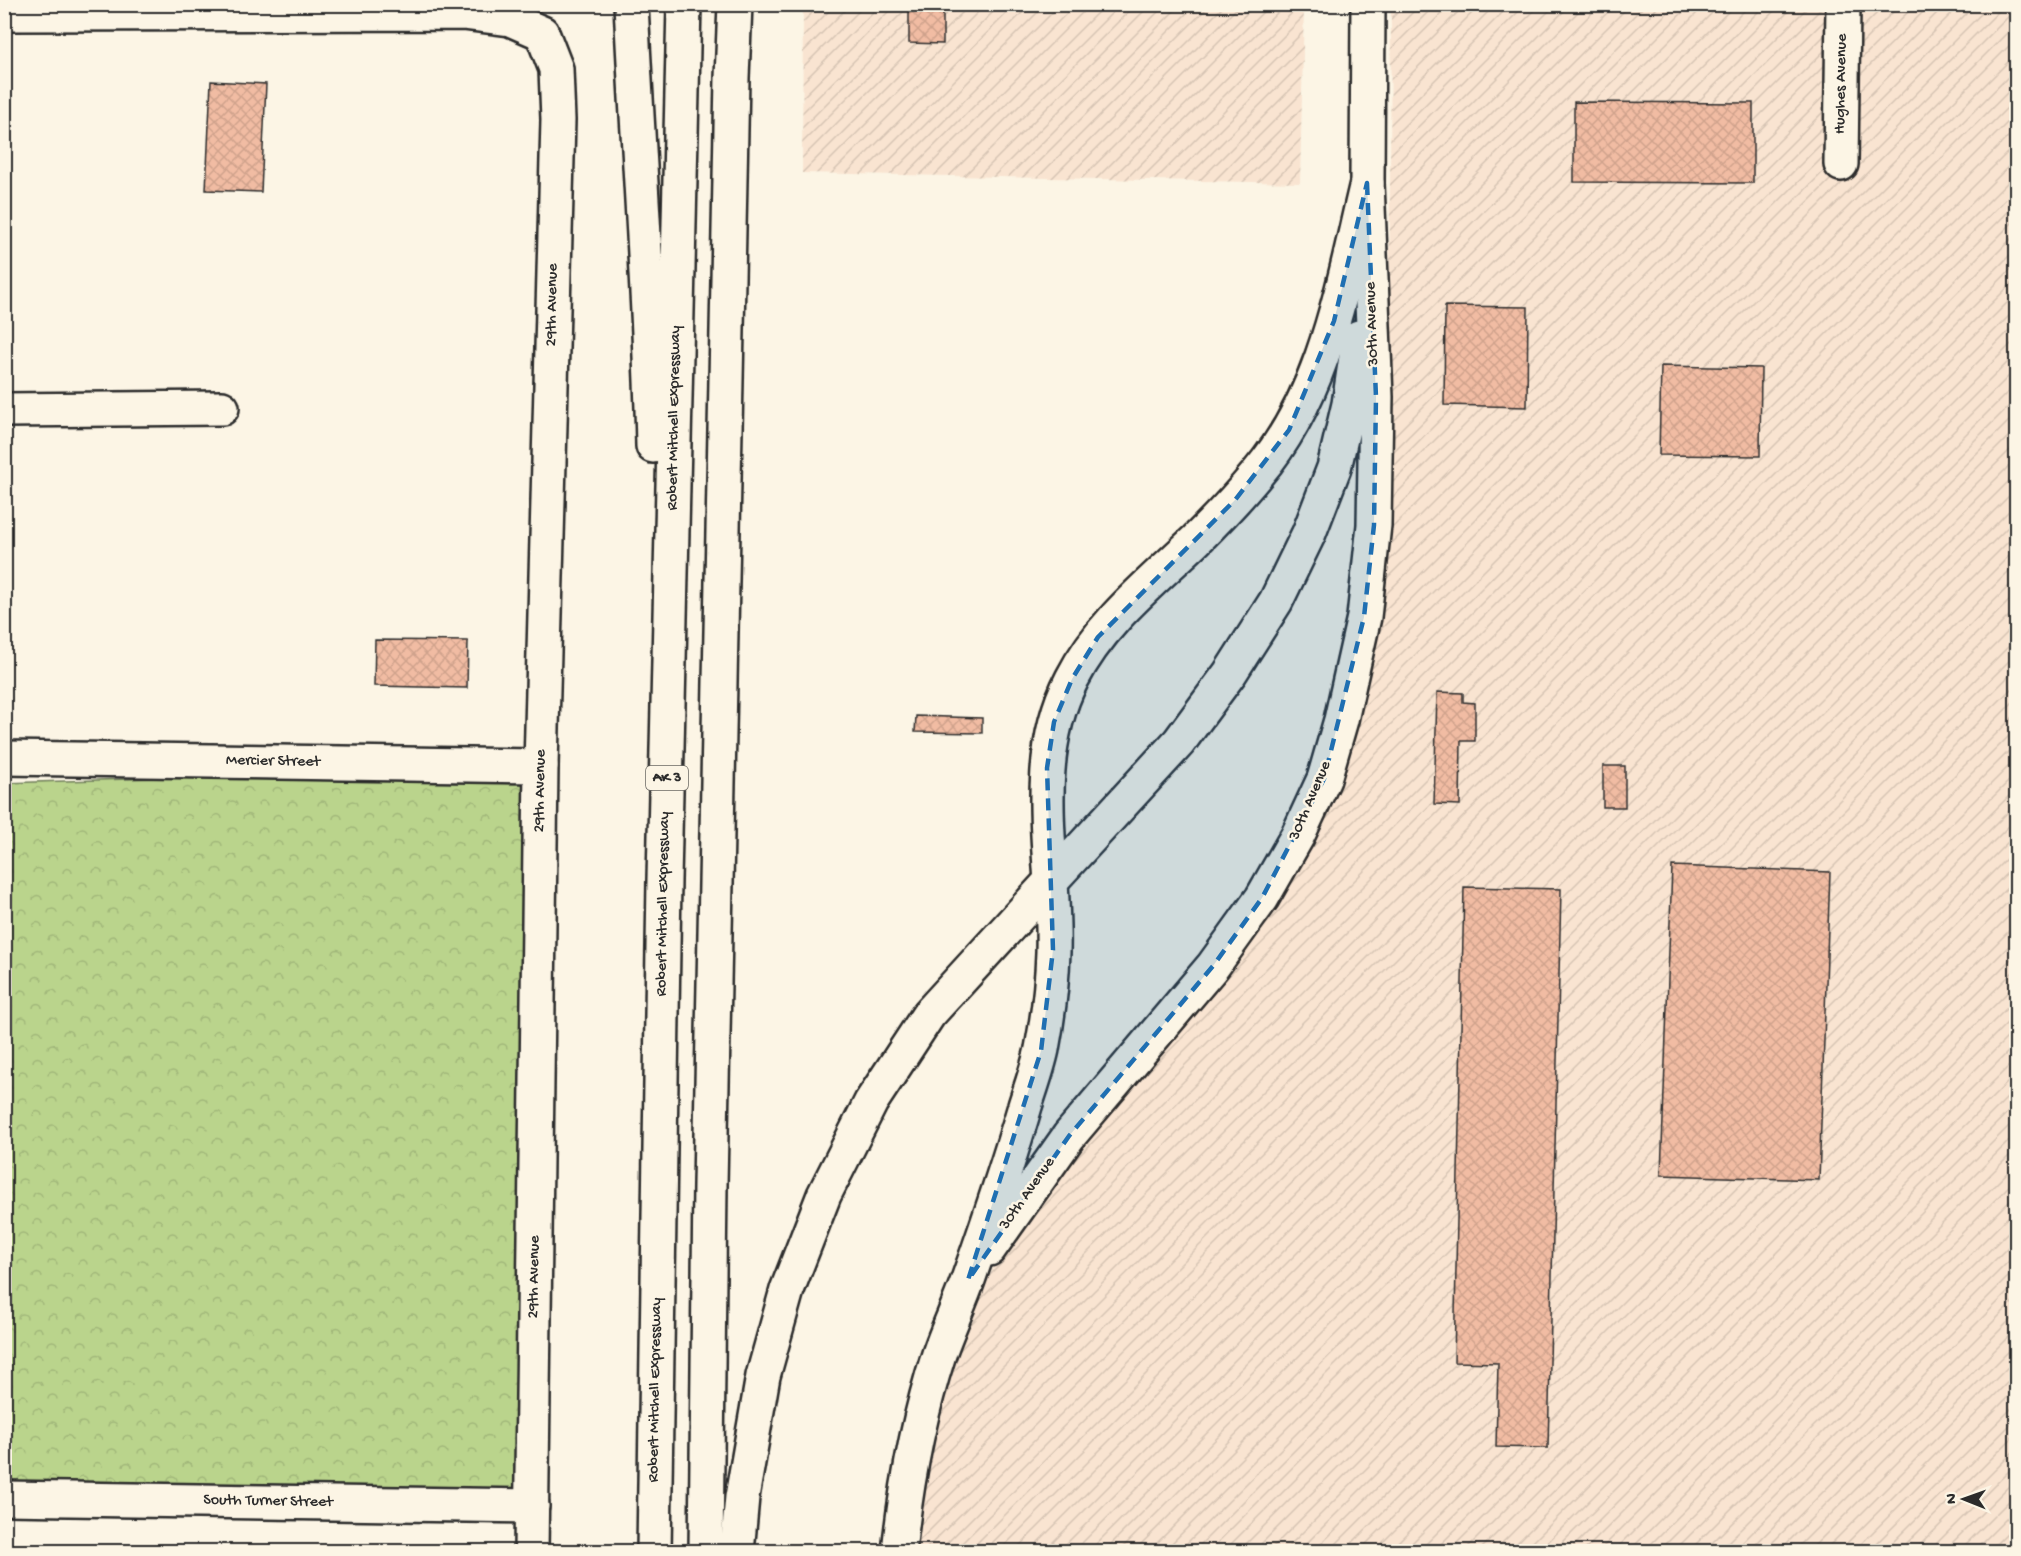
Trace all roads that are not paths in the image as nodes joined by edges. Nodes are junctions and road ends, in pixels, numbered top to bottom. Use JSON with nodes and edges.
{"nodes":[{"id":1,"x":632,"y":4,"type":"edge"},
{"id":2,"x":684,"y":4,"type":"edge"},
{"id":3,"x":735,"y":4,"type":"edge"},
{"id":4,"x":1368,"y":4,"type":"edge"},
{"id":5,"x":1843,"y":4,"type":"edge"},
{"id":6,"x":4,"y":14,"type":"edge"},
{"id":7,"x":1841,"y":164,"type":"dead end"},
{"id":8,"x":1367,"y":183,"type":"junction"},
{"id":9,"x":222,"y":408,"type":"dead end"},
{"id":10,"x":4,"y":410,"type":"edge"},
{"id":11,"x":4,"y":758,"type":"edge"},
{"id":12,"x":542,"y":766,"type":"junction"},
{"id":13,"x":664,"y":880,"type":"junction"},
{"id":14,"x":1050,"y":882,"type":"junction"},
{"id":15,"x":968,"y":1280,"type":"junction"},
{"id":16,"x":4,"y":1498,"type":"edge"},
{"id":17,"x":532,"y":1506,"type":"junction"},
{"id":18,"x":531,"y":1551,"type":"edge"},
{"id":19,"x":654,"y":1551,"type":"edge"},
{"id":20,"x":706,"y":1551,"type":"edge"},
{"id":21,"x":737,"y":1551,"type":"edge"},
{"id":22,"x":899,"y":1551,"type":"edge"}],
"edges":[{"from":1,"to":13,"type":"main road"},
{"from":2,"to":13,"type":"main road","name":"Robert Mitchell Expressway","number":"AK 3"},
{"from":3,"to":20,"type":"main road"},
{"from":4,"to":8,"type":"main road","name":"30th Avenue"},
{"from":5,"to":7,"type":"main road","name":"Hughes Avenue"},
{"from":6,"to":12,"type":"main road","name":"29th Avenue"},
{"from":8,"to":14,"type":"main road"},
{"from":8,"to":14,"type":"main road","name":"30th Avenue"},
{"from":8,"to":15,"type":"main road","name":"30th Avenue"},
{"from":9,"to":10,"type":"main road"},
{"from":11,"to":12,"type":"main road","name":"Mercier Street"},
{"from":12,"to":17,"type":"main road","name":"29th Avenue"},
{"from":13,"to":19,"type":"main road","name":"Robert Mitchell Expressway","number":"AK 3"},
{"from":14,"to":15,"type":"main road","name":"30th Avenue"},
{"from":14,"to":21,"type":"main road"},
{"from":15,"to":22,"type":"main road","name":"30th Avenue"},
{"from":16,"to":17,"type":"main road","name":"South Turner Street"},
{"from":17,"to":18,"type":"main road","name":"29th Avenue"}]}
